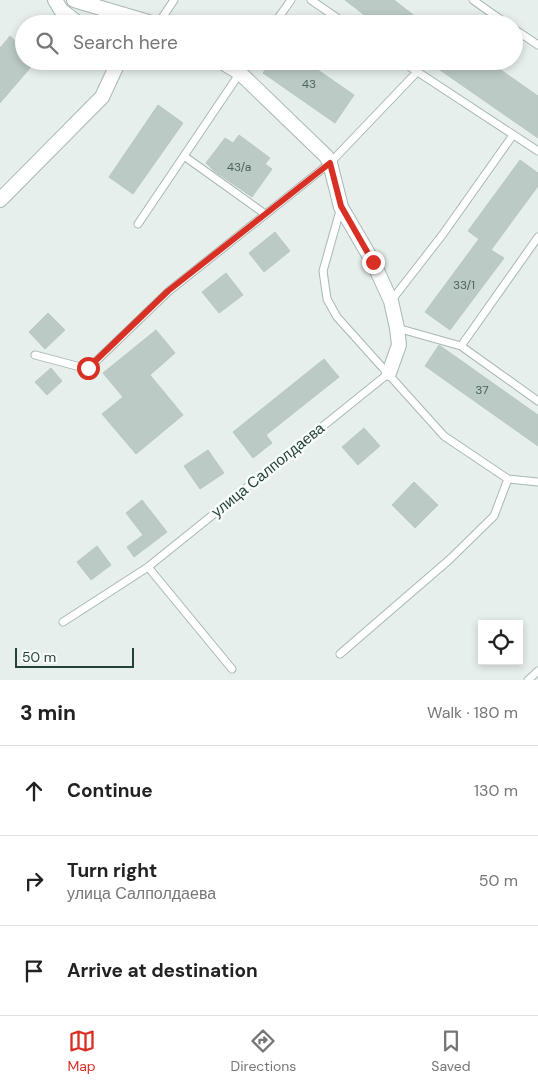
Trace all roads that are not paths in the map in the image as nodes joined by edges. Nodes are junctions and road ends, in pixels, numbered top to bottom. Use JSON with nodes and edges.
{"nodes":[{"id":1,"x":55,"y":0,"type":"edge"},
{"id":2,"x":74,"y":0,"type":"edge"},
{"id":3,"x":291,"y":0,"type":"edge"},
{"id":4,"x":311,"y":0,"type":"edge"},
{"id":5,"x":473,"y":0,"type":"edge"},
{"id":6,"x":170,"y":1,"type":"edge"},
{"id":7,"x":68,"y":15,"type":"edge"},
{"id":8,"x":126,"y":15,"type":"edge"},
{"id":9,"x":162,"y":15,"type":"edge"},
{"id":10,"x":280,"y":15,"type":"edge"},
{"id":11,"x":333,"y":15,"type":"edge"},
{"id":12,"x":494,"y":15,"type":"edge"},
{"id":13,"x":523,"y":35,"type":"edge"},
{"id":14,"x":538,"y":46,"type":"edge"},
{"id":15,"x":115,"y":70,"type":"edge"},
{"id":16,"x":242,"y":70,"type":"edge"},
{"id":17,"x":247,"y":70,"type":"edge"},
{"id":18,"x":414,"y":70,"type":"edge"},
{"id":19,"x":417,"y":72,"type":"junction"},
{"id":20,"x":513,"y":135,"type":"junction"},
{"id":21,"x":538,"y":151,"type":"edge"},
{"id":22,"x":184,"y":156,"type":"junction"},
{"id":23,"x":328,"y":159,"type":"junction"},
{"id":24,"x":0,"y":200,"type":"edge"},
{"id":25,"x":341,"y":206,"type":"junction"},
{"id":26,"x":265,"y":214,"type":"junction"},
{"id":27,"x":138,"y":224,"type":"dead end"},
{"id":28,"x":538,"y":238,"type":"edge"},
{"id":29,"x":391,"y":301,"type":"junction"},
{"id":30,"x":398,"y":328,"type":"junction"},
{"id":31,"x":461,"y":346,"type":"junction"},
{"id":32,"x":35,"y":355,"type":"dead end"},
{"id":33,"x":389,"y":373,"type":"junction"},
{"id":34,"x":538,"y":401,"type":"edge"},
{"id":35,"x":508,"y":479,"type":"junction"},
{"id":36,"x":538,"y":482,"type":"edge"},
{"id":37,"x":148,"y":567,"type":"junction"},
{"id":38,"x":63,"y":622,"type":"dead end"},
{"id":39,"x":340,"y":654,"type":"dead end"},
{"id":40,"x":232,"y":669,"type":"dead end"},
{"id":41,"x":538,"y":671,"type":"edge"},
{"id":42,"x":528,"y":680,"type":"edge"}],
"edges":[{"from":1,"to":7,"type":"street"},
{"from":2,"to":8,"type":"street"},
{"from":3,"to":10,"type":"lane"},
{"from":4,"to":11,"type":"lane"},
{"from":5,"to":12,"type":"lane"},
{"from":6,"to":9,"type":"lane"},
{"from":13,"to":14,"type":"lane"},
{"from":15,"to":24,"type":"street"},
{"from":16,"to":22,"type":"lane"},
{"from":17,"to":23,"type":"street"},
{"from":18,"to":19,"type":"lane"},
{"from":19,"to":20,"type":"lane"},
{"from":19,"to":23,"type":"lane"},
{"from":20,"to":21,"type":"lane"},
{"from":20,"to":29,"type":"lane"},
{"from":22,"to":26,"type":"lane"},
{"from":22,"to":27,"type":"lane"},
{"from":23,"to":25,"type":"street"},
{"from":23,"to":26,"type":"lane"},
{"from":25,"to":29,"type":"street"},
{"from":25,"to":33,"type":"lane"},
{"from":26,"to":32,"type":"lane"},
{"from":28,"to":31,"type":"lane"},
{"from":29,"to":30,"type":"street"},
{"from":30,"to":31,"type":"lane"},
{"from":30,"to":33,"type":"street"},
{"from":31,"to":34,"type":"lane"},
{"from":33,"to":35,"type":"lane"},
{"from":33,"to":37,"type":"lane","name":"улица Салполдаева"},
{"from":35,"to":36,"type":"lane"},
{"from":35,"to":39,"type":"lane"},
{"from":37,"to":38,"type":"lane","name":"улица Салполдаева"},
{"from":37,"to":40,"type":"lane"},
{"from":41,"to":42,"type":"lane"}]}
